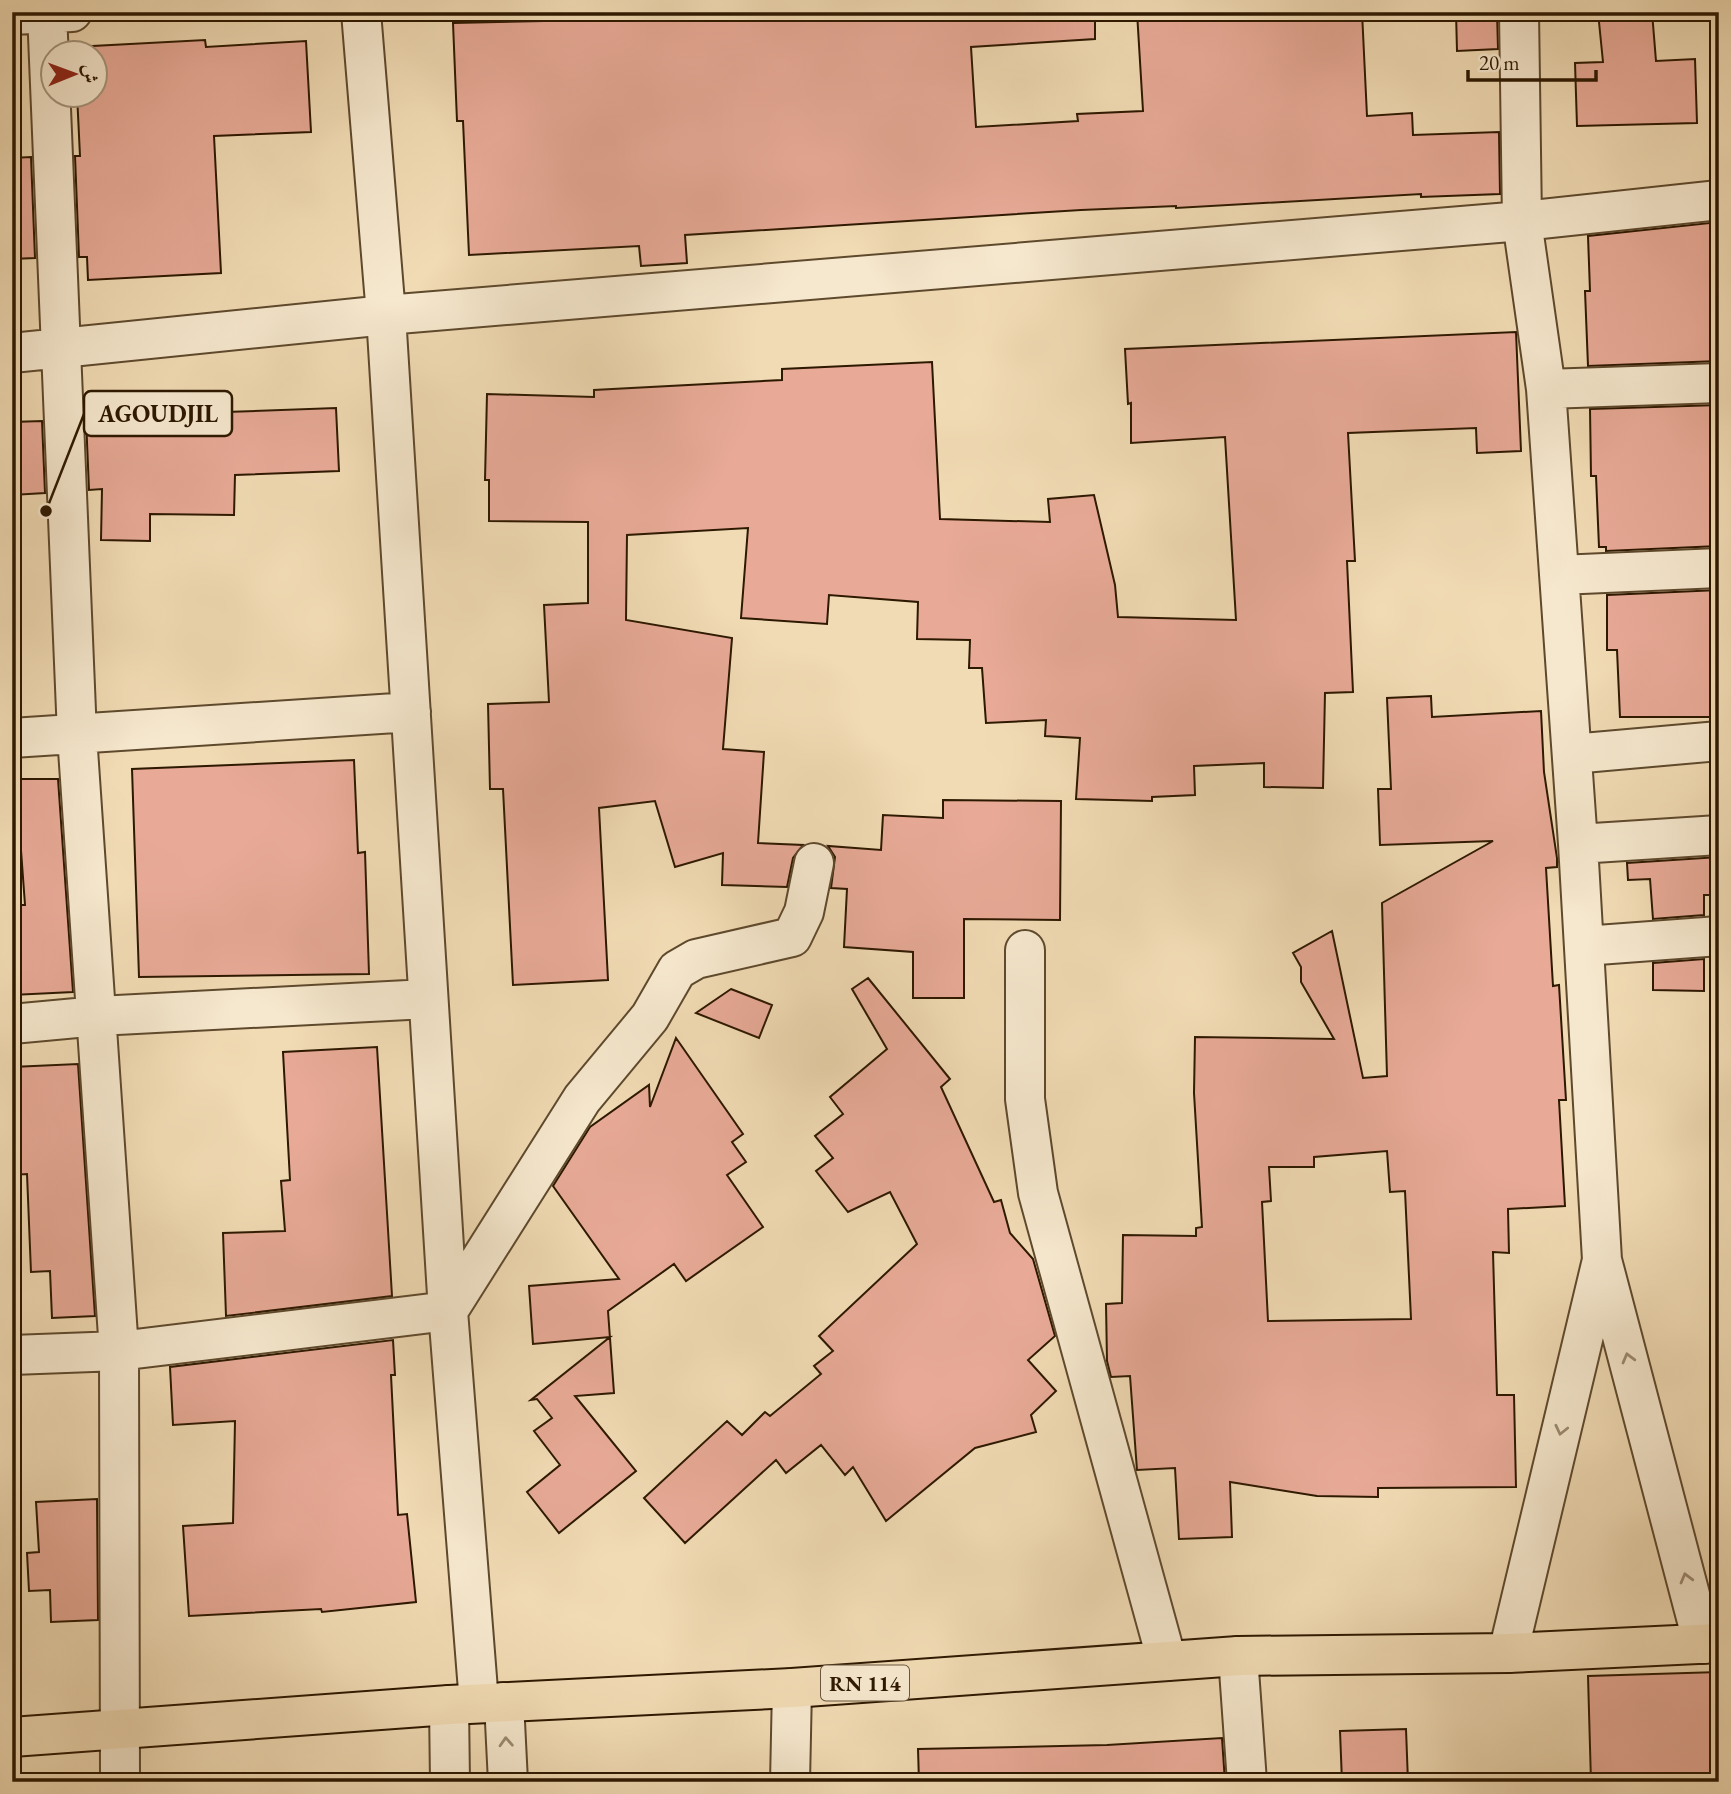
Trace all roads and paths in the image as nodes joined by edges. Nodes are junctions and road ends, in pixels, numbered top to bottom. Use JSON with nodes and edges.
{"nodes":[{"id":1,"x":74,"y":12,"type":"edge"},
{"id":2,"x":361,"y":12,"type":"edge"},
{"id":3,"x":1519,"y":12,"type":"edge"},
{"id":4,"x":47,"y":13,"type":"edge"},
{"id":5,"x":12,"y":15,"type":"edge"},
{"id":6,"x":1719,"y":200,"type":"edge"},
{"id":7,"x":1522,"y":221,"type":"junction"},
{"id":8,"x":386,"y":315,"type":"junction"},
{"id":9,"x":62,"y":349,"type":"junction"},
{"id":10,"x":12,"y":353,"type":"edge"},
{"id":11,"x":1719,"y":383,"type":"edge"},
{"id":12,"x":1546,"y":389,"type":"junction"},
{"id":13,"x":1719,"y":568,"type":"edge"},
{"id":14,"x":1559,"y":575,"type":"junction"},
{"id":15,"x":411,"y":712,"type":"junction"},
{"id":16,"x":77,"y":735,"type":"junction"},
{"id":17,"x":12,"y":738,"type":"edge"},
{"id":18,"x":1719,"y":741,"type":"edge"},
{"id":19,"x":1572,"y":754,"type":"junction"},
{"id":20,"x":1719,"y":835,"type":"edge"},
{"id":21,"x":1578,"y":844,"type":"junction"},
{"id":22,"x":814,"y":863,"type":"dead end"},
{"id":23,"x":1719,"y":936,"type":"edge"},
{"id":24,"x":1584,"y":946,"type":"junction"},
{"id":25,"x":1025,"y":950,"type":"dead end"},
{"id":26,"x":427,"y":999,"type":"junction"},
{"id":27,"x":98,"y":1016,"type":"junction"},
{"id":28,"x":12,"y":1024,"type":"edge"},
{"id":29,"x":1602,"y":1260,"type":"junction"},
{"id":30,"x":448,"y":1311,"type":"junction"},
{"id":31,"x":119,"y":1351,"type":"junction"},
{"id":32,"x":12,"y":1355,"type":"edge"},
{"id":33,"x":1711,"y":1644,"type":"edge"},
{"id":34,"x":1508,"y":1653,"type":"junction"},
{"id":35,"x":1238,"y":1656,"type":"junction"},
{"id":36,"x":1167,"y":1661,"type":"junction"},
{"id":37,"x":792,"y":1688,"type":"junction"},
{"id":38,"x":478,"y":1703,"type":"junction"},
{"id":39,"x":118,"y":1731,"type":"junction"},
{"id":40,"x":12,"y":1737,"type":"edge"},
{"id":41,"x":120,"y":1782,"type":"edge"},
{"id":42,"x":450,"y":1782,"type":"edge"},
{"id":43,"x":508,"y":1782,"type":"edge"},
{"id":44,"x":790,"y":1782,"type":"edge"},
{"id":45,"x":1247,"y":1782,"type":"edge"}],
"edges":[{"from":1,"to":4,"type":"street"},
{"from":2,"to":8,"type":"street"},
{"from":3,"to":7,"type":"street"},
{"from":4,"to":5,"type":"street"},
{"from":4,"to":9,"type":"street"},
{"from":6,"to":7,"type":"street"},
{"from":7,"to":8,"type":"street"},
{"from":7,"to":12,"type":"street"},
{"from":8,"to":9,"type":"street"},
{"from":8,"to":15,"type":"street"},
{"from":9,"to":10,"type":"street"},
{"from":9,"to":16,"type":"street"},
{"from":11,"to":12,"type":"street"},
{"from":12,"to":14,"type":"street"},
{"from":13,"to":14,"type":"street"},
{"from":14,"to":19,"type":"street"},
{"from":15,"to":16,"type":"street"},
{"from":15,"to":26,"type":"street"},
{"from":16,"to":17,"type":"street"},
{"from":16,"to":27,"type":"street"},
{"from":18,"to":19,"type":"street"},
{"from":19,"to":21,"type":"street"},
{"from":20,"to":21,"type":"street"},
{"from":21,"to":24,"type":"street"},
{"from":22,"to":30,"type":"street"},
{"from":23,"to":24,"type":"street"},
{"from":24,"to":29,"type":"street"},
{"from":25,"to":36,"type":"street"},
{"from":26,"to":27,"type":"street"},
{"from":26,"to":30,"type":"street"},
{"from":27,"to":28,"type":"street"},
{"from":27,"to":31,"type":"street"},
{"from":33,"to":29,"type":"street","one_way":true},
{"from":29,"to":34,"type":"street","one_way":true},
{"from":30,"to":31,"type":"street"},
{"from":30,"to":38,"type":"street"},
{"from":31,"to":32,"type":"street"},
{"from":31,"to":39,"type":"street"},
{"from":33,"to":34,"type":"main road","number":"RN 114"},
{"from":34,"to":35,"type":"main road","number":"RN 114"},
{"from":35,"to":36,"type":"main road","number":"RN 114"},
{"from":35,"to":45,"type":"street"},
{"from":36,"to":37,"type":"main road","number":"RN 114"},
{"from":37,"to":38,"type":"main road","number":"RN 114"},
{"from":37,"to":44,"type":"street"},
{"from":38,"to":39,"type":"main road","number":"RN 114"},
{"from":38,"to":42,"type":"street"},
{"from":43,"to":38,"type":"street","one_way":true},
{"from":39,"to":40,"type":"main road","number":"RN 114"},
{"from":39,"to":41,"type":"street"}]}
